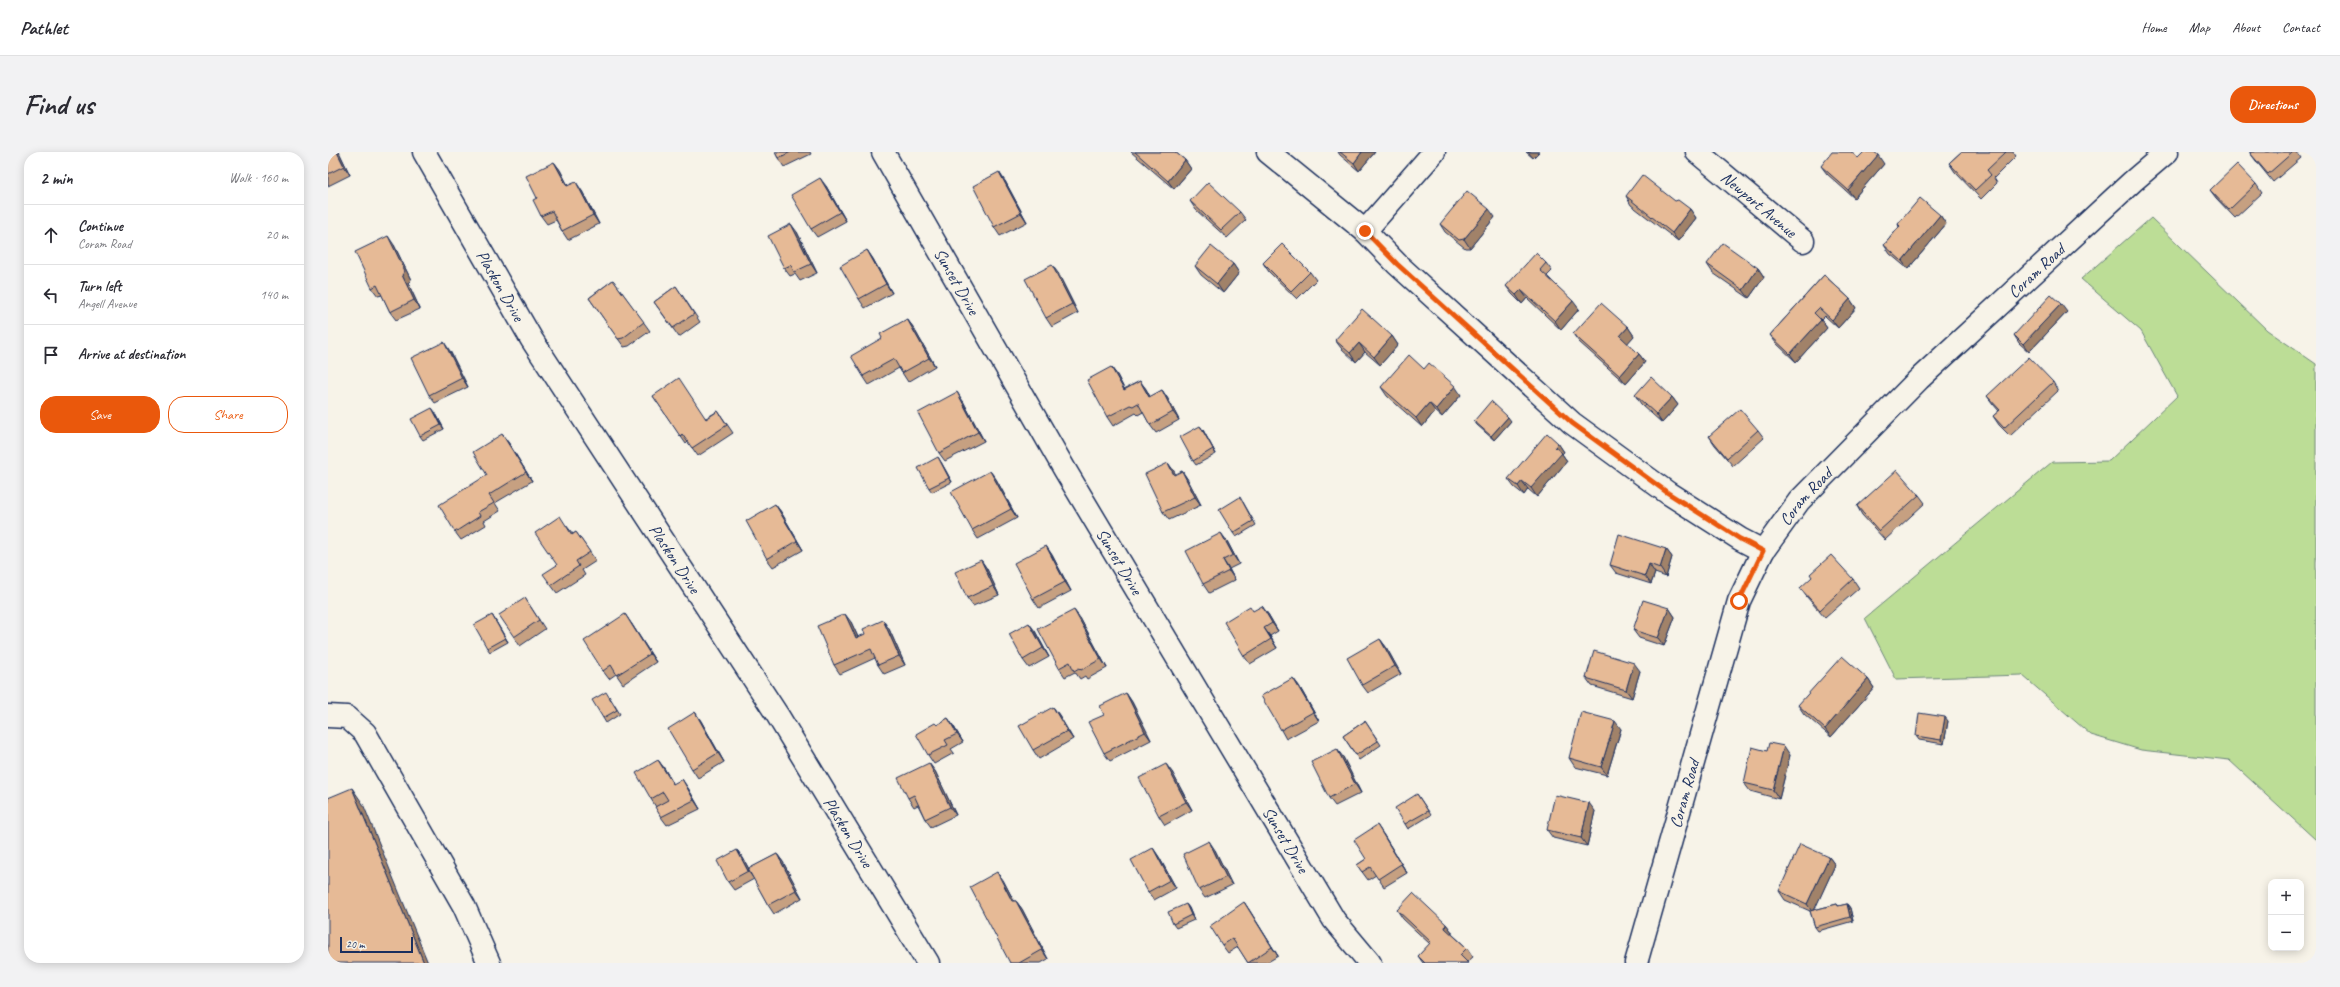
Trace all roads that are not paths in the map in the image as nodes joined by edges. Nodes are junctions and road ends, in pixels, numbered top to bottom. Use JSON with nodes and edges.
{"nodes":[{"id":1,"x":424,"y":152,"type":"edge"},
{"id":2,"x":883,"y":152,"type":"edge"},
{"id":3,"x":1268,"y":152,"type":"edge"},
{"id":4,"x":1434,"y":152,"type":"edge"},
{"id":5,"x":1697,"y":152,"type":"edge"},
{"id":6,"x":2167,"y":152,"type":"edge"},
{"id":7,"x":1365,"y":231,"type":"junction"},
{"id":8,"x":1803,"y":241,"type":"dead end"},
{"id":9,"x":1763,"y":551,"type":"junction"},
{"id":10,"x":328,"y":716,"type":"edge"},
{"id":11,"x":489,"y":963,"type":"edge"},
{"id":12,"x":928,"y":963,"type":"edge"},
{"id":13,"x":1370,"y":963,"type":"edge"},
{"id":14,"x":1636,"y":963,"type":"edge"}],
"edges":[{"from":1,"to":12,"type":"street","name":"Plaskon Drive"},
{"from":2,"to":13,"type":"street","name":"Sunset Drive"},
{"from":3,"to":7,"type":"street"},
{"from":4,"to":7,"type":"street"},
{"from":5,"to":8,"type":"street","name":"Newport Avenue"},
{"from":6,"to":9,"type":"street","name":"Coram Road"},
{"from":7,"to":9,"type":"street"},
{"from":9,"to":14,"type":"street","name":"Coram Road"},
{"from":10,"to":11,"type":"street"}]}
